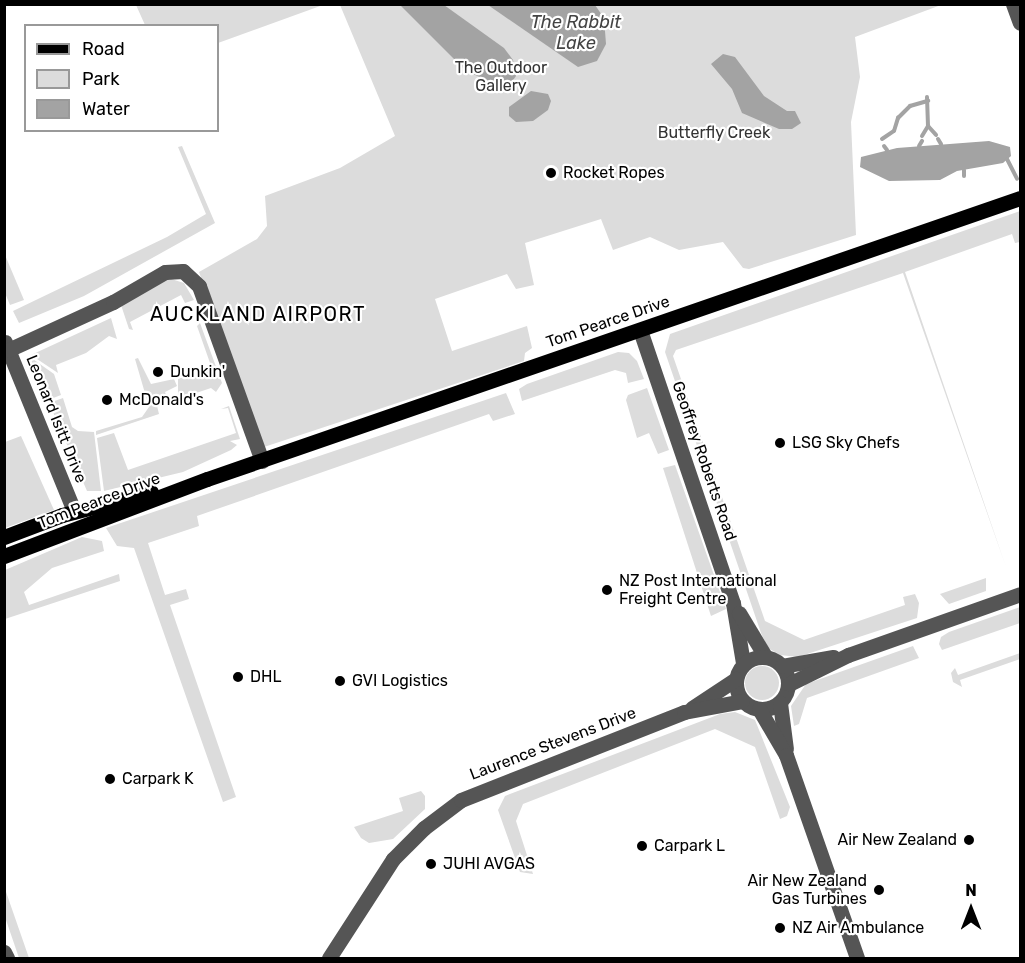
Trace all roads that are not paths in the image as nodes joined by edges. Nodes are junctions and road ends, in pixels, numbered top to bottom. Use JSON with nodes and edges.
{"nodes":[{"id":1,"x":1013,"y":4,"type":"edge"},
{"id":2,"x":1020,"y":23,"type":"edge"},
{"id":3,"x":1020,"y":198,"type":"edge"},
{"id":4,"x":640,"y":330,"type":"junction"},
{"id":5,"x":6,"y":345,"type":"edge"},
{"id":6,"x":262,"y":460,"type":"junction"},
{"id":7,"x":207,"y":479,"type":"junction"},
{"id":8,"x":74,"y":511,"type":"junction"},
{"id":9,"x":4,"y":537,"type":"edge"},
{"id":10,"x":4,"y":556,"type":"edge"},
{"id":11,"x":1020,"y":594,"type":"edge"},
{"id":12,"x":733,"y":603,"type":"junction"},
{"id":13,"x":848,"y":655,"type":"junction"},
{"id":14,"x":765,"y":656,"type":"junction"},
{"id":15,"x":743,"y":663,"type":"junction"},
{"id":16,"x":783,"y":666,"type":"junction"},
{"id":17,"x":736,"y":679,"type":"junction"},
{"id":18,"x":789,"y":684,"type":"junction"},
{"id":19,"x":742,"y":701,"type":"junction"},
{"id":20,"x":780,"y":703,"type":"junction"},
{"id":21,"x":759,"y":709,"type":"junction"},
{"id":22,"x":684,"y":712,"type":"junction"},
{"id":23,"x":786,"y":755,"type":"junction"},
{"id":24,"x":4,"y":952,"type":"edge"},
{"id":25,"x":7,"y":958,"type":"edge"},
{"id":26,"x":329,"y":958,"type":"edge"},
{"id":27,"x":857,"y":958,"type":"edge"}],
"edges":[{"from":1,"to":2,"type":"street"},
{"from":3,"to":4,"type":"main road","name":"Tom Pearce Drive"},
{"from":4,"to":6,"type":"main road","name":"Tom Pearce Drive"},
{"from":4,"to":12,"type":"street","name":"Geoffrey Roberts Road"},
{"from":5,"to":6,"type":"street"},
{"from":5,"to":8,"type":"street","name":"Leonard Isitt Drive"},
{"from":6,"to":7,"type":"main road","name":"Tom Pearce Drive"},
{"from":7,"to":8,"type":"main road","name":"Tom Pearce Drive"},
{"from":7,"to":10,"type":"main road","name":"Tom Pearce Drive"},
{"from":8,"to":9,"type":"main road","name":"Tom Pearce Drive"},
{"from":11,"to":13,"type":"street"},
{"from":12,"to":14,"type":"street","name":"Geoffrey Roberts Road"},
{"from":12,"to":15,"type":"street","name":"Geoffrey Roberts Road"},
{"from":13,"to":16,"type":"street"},
{"from":13,"to":18,"type":"street"},
{"from":14,"to":15,"type":"street"},
{"from":14,"to":16,"type":"street"},
{"from":15,"to":17,"type":"street"},
{"from":16,"to":18,"type":"street"},
{"from":17,"to":19,"type":"street"},
{"from":17,"to":22,"type":"street","name":"Laurence Stevens Drive"},
{"from":18,"to":20,"type":"street"},
{"from":19,"to":21,"type":"street"},
{"from":19,"to":22,"type":"street","name":"Laurence Stevens Drive"},
{"from":20,"to":21,"type":"street"},
{"from":20,"to":23,"type":"street"},
{"from":21,"to":23,"type":"street"},
{"from":22,"to":26,"type":"street","name":"Laurence Stevens Drive"},
{"from":23,"to":27,"type":"street"},
{"from":24,"to":25,"type":"street"}]}
